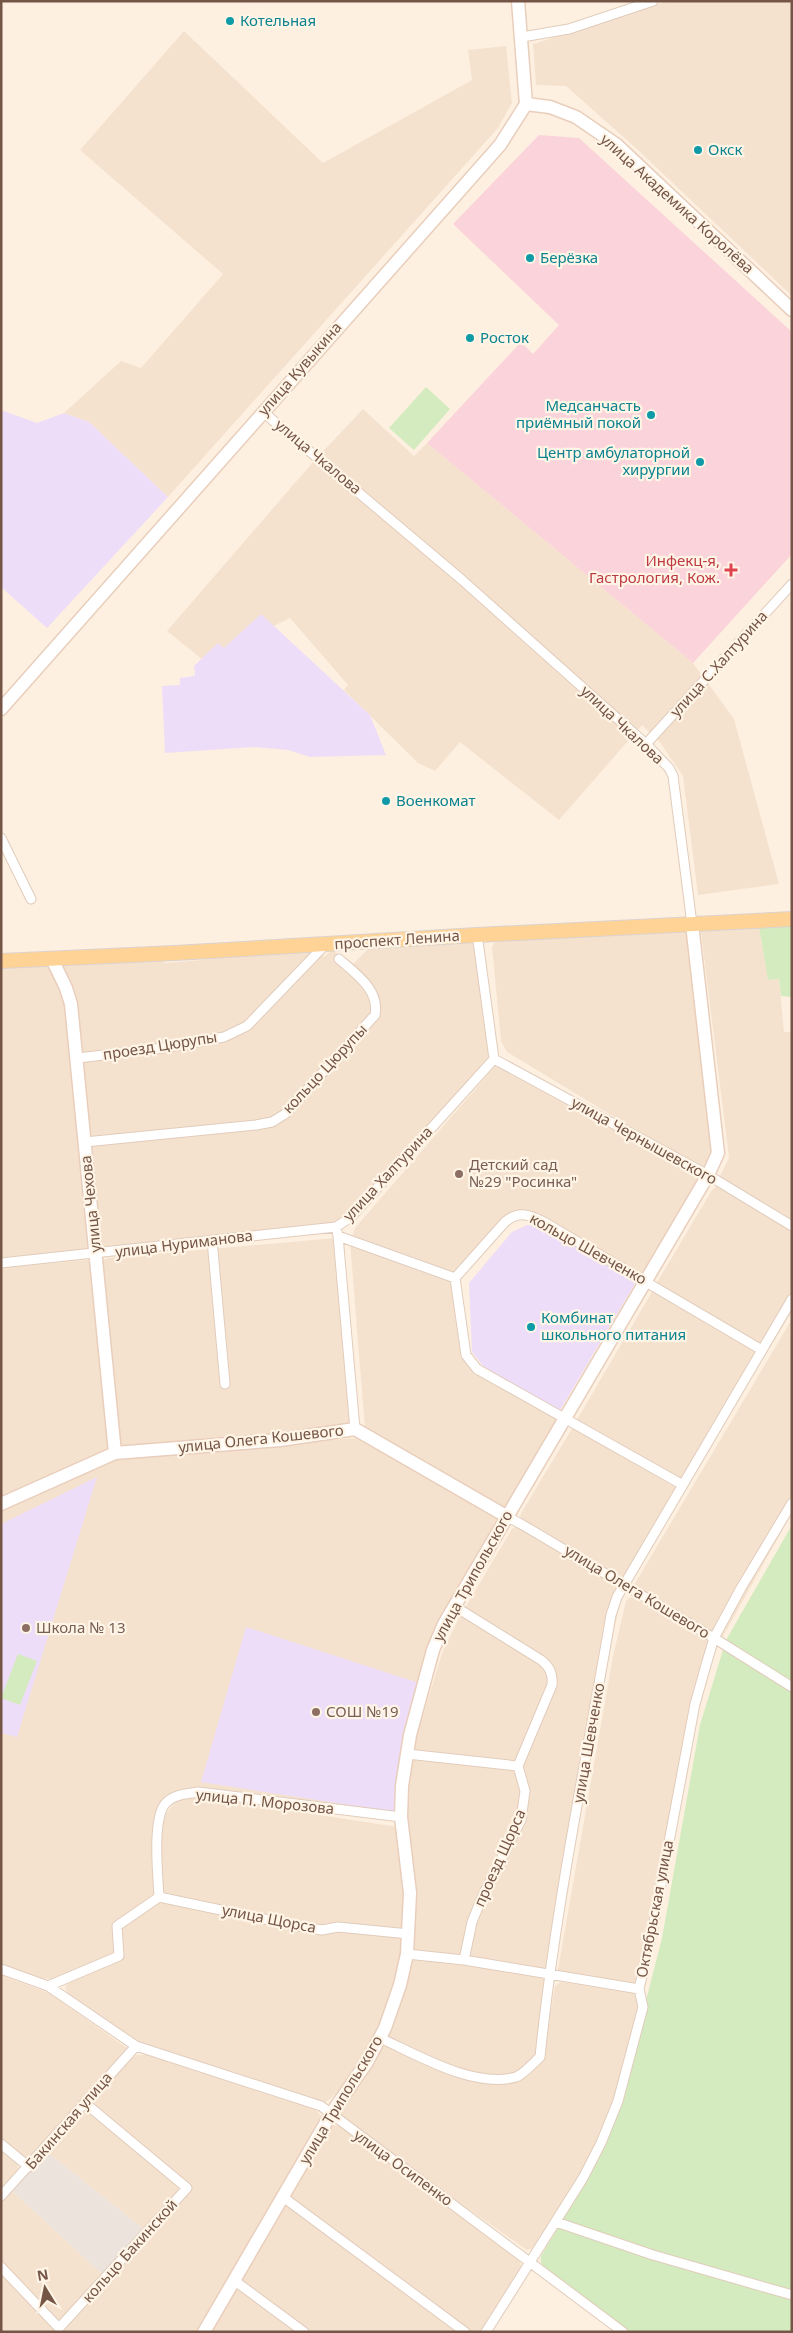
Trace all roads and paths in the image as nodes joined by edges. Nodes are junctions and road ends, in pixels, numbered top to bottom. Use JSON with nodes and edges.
{"nodes":[{"id":1,"x":518,"y":1,"type":"edge"},
{"id":2,"x":653,"y":1,"type":"edge"},
{"id":3,"x":522,"y":37,"type":"junction"},
{"id":4,"x":526,"y":104,"type":"junction"},
{"id":5,"x":792,"y":310,"type":"edge"},
{"id":6,"x":263,"y":412,"type":"junction"},
{"id":7,"x":792,"y":584,"type":"edge"},
{"id":8,"x":1,"y":708,"type":"edge"},
{"id":9,"x":646,"y":744,"type":"junction"},
{"id":10,"x":1,"y":838,"type":"edge"},
{"id":11,"x":31,"y":899,"type":"dead end"},
{"id":12,"x":792,"y":919,"type":"edge"},
{"id":13,"x":692,"y":924,"type":"junction"},
{"id":14,"x":478,"y":941,"type":"dead end"},
{"id":15,"x":326,"y":944,"type":"junction"},
{"id":16,"x":52,"y":959,"type":"junction"},
{"id":17,"x":339,"y":959,"type":"dead end"},
{"id":18,"x":1,"y":961,"type":"edge"},
{"id":19,"x":78,"y":1058,"type":"junction"},
{"id":20,"x":494,"y":1059,"type":"junction"},
{"id":21,"x":85,"y":1142,"type":"junction"},
{"id":22,"x":708,"y":1175,"type":"junction"},
{"id":23,"x":792,"y":1226,"type":"edge"},
{"id":24,"x":337,"y":1232,"type":"junction"},
{"id":25,"x":212,"y":1240,"type":"junction"},
{"id":26,"x":97,"y":1254,"type":"junction"},
{"id":27,"x":1,"y":1263,"type":"edge"},
{"id":28,"x":455,"y":1278,"type":"junction"},
{"id":29,"x":644,"y":1280,"type":"junction"},
{"id":30,"x":792,"y":1300,"type":"edge"},
{"id":31,"x":762,"y":1350,"type":"junction"},
{"id":32,"x":225,"y":1384,"type":"dead end"},
{"id":33,"x":565,"y":1419,"type":"junction"},
{"id":34,"x":355,"y":1429,"type":"junction"},
{"id":35,"x":115,"y":1453,"type":"junction"},
{"id":36,"x":683,"y":1485,"type":"junction"},
{"id":37,"x":792,"y":1503,"type":"edge"},
{"id":38,"x":1,"y":1504,"type":"edge"},
{"id":39,"x":506,"y":1516,"type":"junction"},
{"id":40,"x":623,"y":1585,"type":"junction"},
{"id":41,"x":454,"y":1606,"type":"junction"},
{"id":42,"x":714,"y":1638,"type":"junction"},
{"id":43,"x":792,"y":1687,"type":"edge"},
{"id":44,"x":407,"y":1754,"type":"junction"},
{"id":45,"x":518,"y":1766,"type":"junction"},
{"id":46,"x":401,"y":1816,"type":"junction"},
{"id":47,"x":159,"y":1897,"type":"junction"},
{"id":48,"x":409,"y":1934,"type":"junction"},
{"id":49,"x":407,"y":1954,"type":"junction"},
{"id":50,"x":464,"y":1960,"type":"junction"},
{"id":51,"x":1,"y":1969,"type":"edge"},
{"id":52,"x":548,"y":1974,"type":"junction"},
{"id":53,"x":48,"y":1986,"type":"junction"},
{"id":54,"x":639,"y":1989,"type":"junction"},
{"id":55,"x":380,"y":2038,"type":"junction"},
{"id":56,"x":136,"y":2046,"type":"junction"},
{"id":57,"x":84,"y":2103,"type":"junction"},
{"id":58,"x":331,"y":2114,"type":"junction"},
{"id":59,"x":1,"y":2144,"type":"edge"},
{"id":60,"x":29,"y":2167,"type":"junction"},
{"id":61,"x":1,"y":2196,"type":"edge"},
{"id":62,"x":282,"y":2197,"type":"junction"},
{"id":63,"x":556,"y":2222,"type":"junction"},
{"id":64,"x":531,"y":2262,"type":"junction"},
{"id":65,"x":1,"y":2267,"type":"edge"},
{"id":66,"x":236,"y":2281,"type":"junction"},
{"id":67,"x":792,"y":2295,"type":"edge"},
{"id":68,"x":204,"y":2332,"type":"edge"},
{"id":69,"x":304,"y":2332,"type":"edge"},
{"id":70,"x":465,"y":2332,"type":"edge"},
{"id":71,"x":486,"y":2332,"type":"edge"},
{"id":72,"x":623,"y":2332,"type":"edge"}],
"edges":[{"from":1,"to":3,"type":"street"},
{"from":2,"to":3,"type":"street"},
{"from":3,"to":4,"type":"street"},
{"from":4,"to":5,"type":"street","name":"улица Академика Королёва"},
{"from":4,"to":6,"type":"street","name":"улица Кувыкина"},
{"from":6,"to":8,"type":"street","name":"улица Кувыкина"},
{"from":6,"to":9,"type":"street","name":"улица Чкалова"},
{"from":7,"to":9,"type":"street","name":"улица С.Халтурина"},
{"from":9,"to":13,"type":"street","name":"улица Чкалова"},
{"from":10,"to":11,"type":"street"},
{"from":12,"to":13,"type":"main road","name":"проспект Ленина"},
{"from":13,"to":15,"type":"main road","name":"проспект Ленина"},
{"from":13,"to":22,"type":"street","name":"улица Чкалова"},
{"from":14,"to":20,"type":"street"},
{"from":15,"to":16,"type":"main road","name":"проспект Ленина"},
{"from":15,"to":19,"type":"street","name":"проезд Цюрупы"},
{"from":16,"to":18,"type":"main road","name":"проспект Ленина"},
{"from":16,"to":19,"type":"street","name":"улица Чехова"},
{"from":17,"to":21,"type":"street","name":"кольцо Цюрупы"},
{"from":19,"to":21,"type":"street","name":"улица Чехова"},
{"from":20,"to":22,"type":"street","name":"улица Чернышевского"},
{"from":20,"to":24,"type":"street","name":"улица Халтурина"},
{"from":21,"to":26,"type":"street","name":"улица Чехова"},
{"from":22,"to":23,"type":"street","name":"улица Чернышевского"},
{"from":22,"to":29,"type":"street","name":"улица Трипольского"},
{"from":24,"to":25,"type":"street","name":"улица Нуриманова"},
{"from":24,"to":28,"type":"street"},
{"from":24,"to":34,"type":"street","name":"улица Халтурина"},
{"from":25,"to":26,"type":"street","name":"улица Нуриманова"},
{"from":25,"to":32,"type":"street"},
{"from":26,"to":27,"type":"street","name":"улица Нуриманова"},
{"from":26,"to":35,"type":"street","name":"улица Чехова"},
{"from":28,"to":29,"type":"street","name":"кольцо Шевченко"},
{"from":28,"to":33,"type":"street"},
{"from":29,"to":31,"type":"street","name":"кольцо Шевченко"},
{"from":29,"to":33,"type":"street","name":"улица Трипольского"},
{"from":30,"to":31,"type":"street","name":"улица Шевченко"},
{"from":31,"to":36,"type":"street","name":"улица Шевченко"},
{"from":33,"to":36,"type":"street"},
{"from":33,"to":39,"type":"street","name":"улица Трипольского"},
{"from":34,"to":35,"type":"street","name":"улица Олега Кошевого"},
{"from":34,"to":39,"type":"street","name":"улица Олега Кошевого"},
{"from":35,"to":38,"type":"street","name":"улица Олега Кошевого"},
{"from":36,"to":40,"type":"street","name":"улица Шевченко"},
{"from":37,"to":42,"type":"street","name":"Октябрьская улица"},
{"from":39,"to":40,"type":"street","name":"улица Олега Кошевого"},
{"from":39,"to":41,"type":"street","name":"улица Трипольского"},
{"from":40,"to":42,"type":"street","name":"улица Олега Кошевого"},
{"from":40,"to":52,"type":"street","name":"улица Шевченко"},
{"from":41,"to":44,"type":"street","name":"улица Трипольского"},
{"from":41,"to":45,"type":"street"},
{"from":42,"to":43,"type":"street","name":"улица Олега Кошевого"},
{"from":42,"to":54,"type":"street","name":"Октябрьская улица"},
{"from":44,"to":45,"type":"street"},
{"from":44,"to":46,"type":"street","name":"улица Трипольского"},
{"from":45,"to":50,"type":"street","name":"проезд Щорса"},
{"from":46,"to":47,"type":"street","name":"улица П. Морозова"},
{"from":46,"to":48,"type":"street","name":"улица Трипольского"},
{"from":47,"to":48,"type":"street","name":"улица Щорса"},
{"from":47,"to":53,"type":"street"},
{"from":48,"to":49,"type":"street","name":"улица Трипольского"},
{"from":49,"to":50,"type":"street"},
{"from":49,"to":55,"type":"street","name":"улица Трипольского"},
{"from":50,"to":52,"type":"street"},
{"from":51,"to":53,"type":"street","name":"улица Осипенко"},
{"from":52,"to":54,"type":"street"},
{"from":52,"to":55,"type":"street","name":"улица Шевченко"},
{"from":53,"to":56,"type":"street","name":"улица Осипенко"},
{"from":54,"to":63,"type":"street","name":"Октябрьская улица"},
{"from":55,"to":58,"type":"street","name":"улица Трипольского"},
{"from":56,"to":57,"type":"street","name":"Бакинская улица"},
{"from":56,"to":58,"type":"street","name":"улица Осипенко"},
{"from":57,"to":60,"type":"street","name":"Бакинская улица"},
{"from":57,"to":65,"type":"street","name":"кольцо Бакинской"},
{"from":58,"to":62,"type":"street","name":"улица Трипольского"},
{"from":58,"to":64,"type":"street","name":"улица Осипенко"},
{"from":59,"to":60,"type":"street"},
{"from":60,"to":61,"type":"street","name":"Бакинская улица"},
{"from":62,"to":66,"type":"street","name":"улица Трипольского"},
{"from":62,"to":70,"type":"street"},
{"from":63,"to":64,"type":"street","name":"Октябрьская улица"},
{"from":63,"to":67,"type":"street"},
{"from":64,"to":71,"type":"street","name":"Октябрьская улица"},
{"from":64,"to":72,"type":"street","name":"улица Осипенко"},
{"from":66,"to":68,"type":"street","name":"улица Трипольского"},
{"from":66,"to":69,"type":"street"}]}
